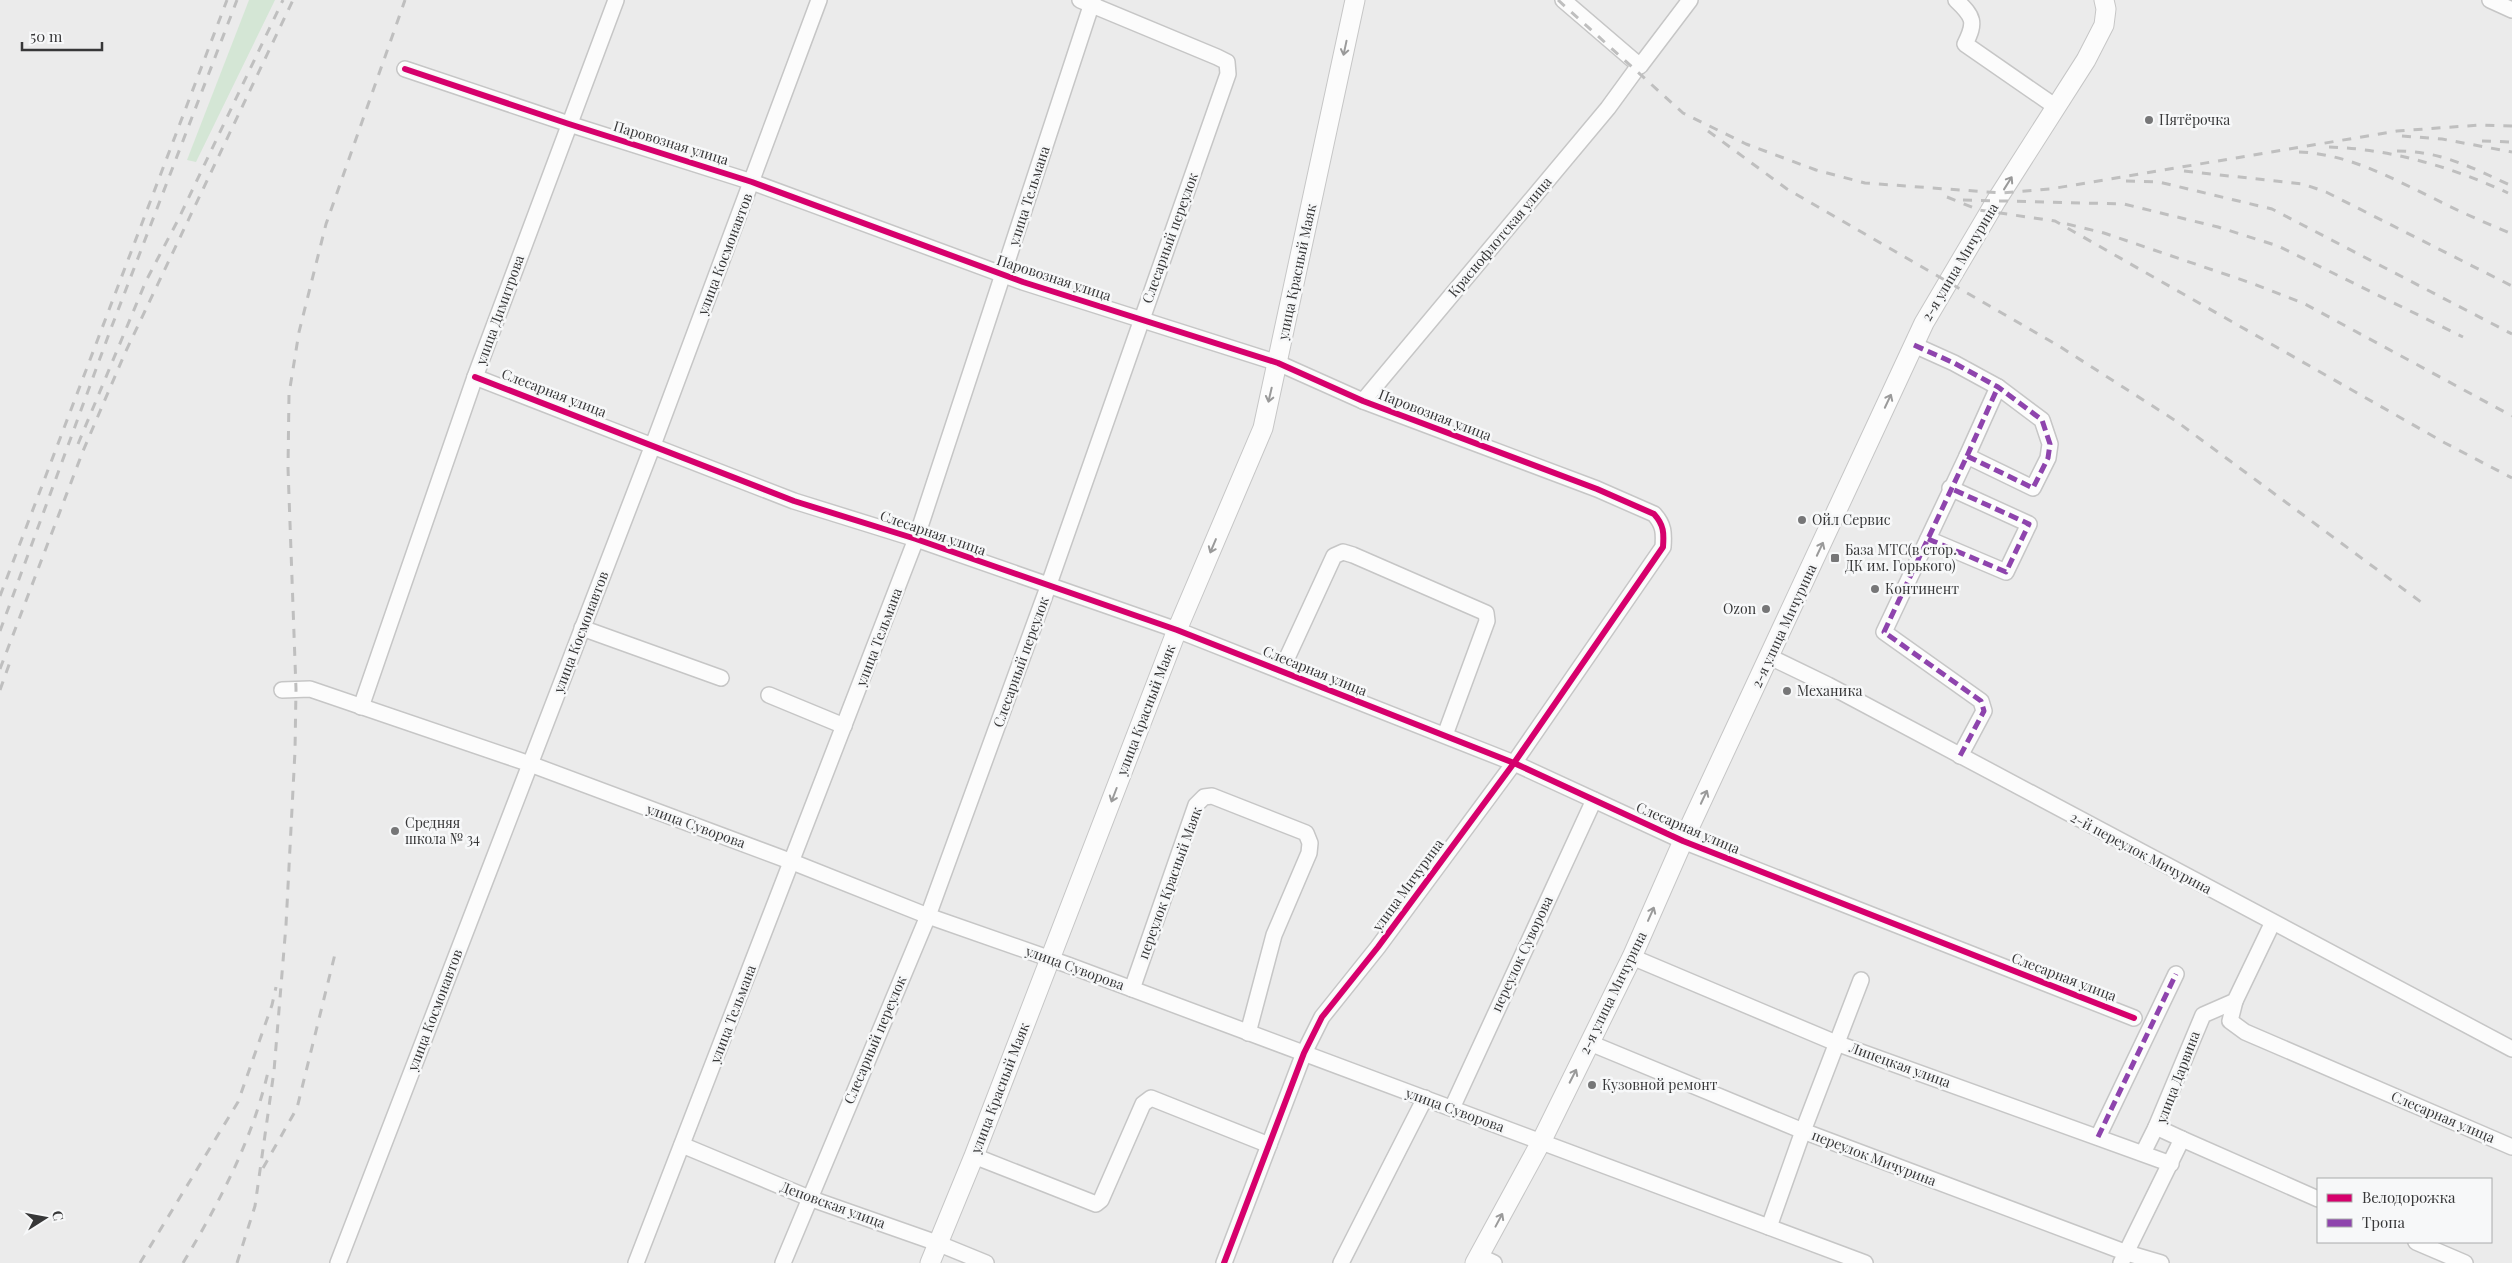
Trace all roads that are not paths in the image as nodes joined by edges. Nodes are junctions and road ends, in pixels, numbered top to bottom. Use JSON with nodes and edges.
{"nodes":[{"id":1,"x":616,"y":0,"type":"edge"},
{"id":2,"x":819,"y":0,"type":"edge"},
{"id":3,"x":1355,"y":0,"type":"edge"},
{"id":4,"x":1563,"y":0,"type":"edge"},
{"id":5,"x":1690,"y":0,"type":"edge"},
{"id":6,"x":1956,"y":0,"type":"edge"},
{"id":7,"x":2104,"y":0,"type":"edge"},
{"id":8,"x":2490,"y":0,"type":"edge"},
{"id":9,"x":1088,"y":1,"type":"edge"},
{"id":10,"x":2512,"y":10,"type":"edge"},
{"id":11,"x":405,"y":69,"type":"dead end"},
{"id":12,"x":1638,"y":69,"type":"junction"},
{"id":13,"x":2056,"y":107,"type":"junction"},
{"id":14,"x":569,"y":124,"type":"junction"},
{"id":15,"x":752,"y":182,"type":"junction"},
{"id":16,"x":1003,"y":275,"type":"junction"},
{"id":17,"x":1141,"y":320,"type":"junction"},
{"id":18,"x":1914,"y":345,"type":"junction"},
{"id":19,"x":1278,"y":363,"type":"junction"},
{"id":20,"x":476,"y":376,"type":"junction"},
{"id":21,"x":1998,"y":387,"type":"junction"},
{"id":22,"x":1363,"y":401,"type":"junction"},
{"id":23,"x":653,"y":445,"type":"junction"},
{"id":24,"x":1966,"y":456,"type":"junction"},
{"id":25,"x":1950,"y":488,"type":"junction"},
{"id":26,"x":916,"y":539,"type":"junction"},
{"id":27,"x":1928,"y":540,"type":"junction"},
{"id":28,"x":1663,"y":547,"type":"joint"},
{"id":29,"x":1048,"y":586,"type":"junction"},
{"id":30,"x":582,"y":628,"type":"junction"},
{"id":31,"x":1177,"y":630,"type":"junction"},
{"id":32,"x":1770,"y":657,"type":"junction"},
{"id":33,"x":1281,"y":671,"type":"junction"},
{"id":34,"x":721,"y":678,"type":"dead end"},
{"id":35,"x":282,"y":690,"type":"dead end"},
{"id":36,"x":769,"y":694,"type":"dead end"},
{"id":37,"x":360,"y":707,"type":"junction"},
{"id":38,"x":844,"y":726,"type":"junction"},
{"id":39,"x":1445,"y":735,"type":"junction"},
{"id":40,"x":1960,"y":756,"type":"junction"},
{"id":41,"x":1514,"y":763,"type":"junction"},
{"id":42,"x":530,"y":764,"type":"junction"},
{"id":43,"x":1594,"y":800,"type":"junction"},
{"id":44,"x":1683,"y":841,"type":"junction"},
{"id":45,"x":792,"y":862,"type":"junction"},
{"id":46,"x":928,"y":916,"type":"junction"},
{"id":47,"x":2272,"y":924,"type":"junction"},
{"id":48,"x":1632,"y":957,"type":"junction"},
{"id":49,"x":1051,"y":959,"type":"junction"},
{"id":50,"x":2176,"y":974,"type":"dead end"},
{"id":51,"x":1861,"y":980,"type":"dead end"},
{"id":52,"x":1132,"y":989,"type":"junction"},
{"id":53,"x":2235,"y":1001,"type":"junction"},
{"id":54,"x":2134,"y":1018,"type":"dead end"},
{"id":55,"x":1248,"y":1033,"type":"junction"},
{"id":56,"x":1590,"y":1043,"type":"junction"},
{"id":57,"x":1836,"y":1043,"type":"junction"},
{"id":58,"x":2512,"y":1050,"type":"edge"},
{"id":59,"x":1304,"y":1053,"type":"junction"},
{"id":60,"x":1425,"y":1098,"type":"junction"},
{"id":61,"x":1452,"y":1108,"type":"junction"},
{"id":62,"x":2156,"y":1127,"type":"junction"},
{"id":63,"x":1803,"y":1131,"type":"junction"},
{"id":64,"x":2098,"y":1137,"type":"junction"},
{"id":65,"x":2182,"y":1139,"type":"junction"},
{"id":66,"x":1541,"y":1142,"type":"junction"},
{"id":67,"x":682,"y":1145,"type":"junction"},
{"id":68,"x":1269,"y":1145,"type":"junction"},
{"id":69,"x":2512,"y":1147,"type":"edge"},
{"id":70,"x":2143,"y":1153,"type":"junction"},
{"id":71,"x":974,"y":1156,"type":"junction"},
{"id":72,"x":2171,"y":1164,"type":"junction"},
{"id":73,"x":809,"y":1198,"type":"junction"},
{"id":74,"x":2317,"y":1199,"type":"edge"},
{"id":75,"x":1770,"y":1227,"type":"junction"},
{"id":76,"x":937,"y":1243,"type":"junction"},
{"id":77,"x":2418,"y":1243,"type":"edge"},
{"id":78,"x":2124,"y":1258,"type":"edge"},
{"id":79,"x":1483,"y":1261,"type":"edge"},
{"id":80,"x":338,"y":1263,"type":"edge"},
{"id":81,"x":636,"y":1263,"type":"edge"},
{"id":82,"x":783,"y":1263,"type":"edge"},
{"id":83,"x":930,"y":1263,"type":"edge"},
{"id":84,"x":986,"y":1263,"type":"edge"},
{"id":85,"x":1224,"y":1263,"type":"edge"},
{"id":86,"x":1341,"y":1263,"type":"edge"},
{"id":87,"x":1865,"y":1263,"type":"edge"},
{"id":88,"x":2161,"y":1263,"type":"edge"},
{"id":89,"x":2465,"y":1263,"type":"edge"}],
"edges":[{"from":1,"to":14,"type":"street","name":"улица Димитрова"},
{"from":2,"to":15,"type":"street","name":"улица Космонавтов"},
{"from":3,"to":19,"type":"main road","name":"улица Красный Маяк","one_way":true},
{"from":4,"to":12,"type":"street"},
{"from":5,"to":12,"type":"street","name":"Краснофлотская улица"},
{"from":6,"to":13,"type":"street"},
{"from":7,"to":13,"type":"main road","name":"2-я улица Мичурина"},
{"from":8,"to":10,"type":"street"},
{"from":9,"to":16,"type":"street","name":"улица Тельмана"},
{"from":9,"to":17,"type":"street","name":"Слесарный переулок"},
{"from":11,"to":14,"type":"street","name":"Паровозная улица"},
{"from":12,"to":22,"type":"street","name":"Краснофлотская улица"},
{"from":18,"to":13,"type":"main road","name":"2-я улица Мичурина","one_way":true},
{"from":14,"to":15,"type":"street","name":"Паровозная улица"},
{"from":14,"to":20,"type":"street","name":"улица Димитрова"},
{"from":15,"to":16,"type":"street","name":"Паровозная улица"},
{"from":15,"to":23,"type":"street","name":"улица Космонавтов"},
{"from":16,"to":17,"type":"street","name":"Паровозная улица"},
{"from":16,"to":26,"type":"street","name":"улица Тельмана"},
{"from":17,"to":19,"type":"street","name":"Паровозная улица"},
{"from":17,"to":29,"type":"street","name":"Слесарный переулок"},
{"from":18,"to":21,"type":"street"},
{"from":32,"to":18,"type":"main road","name":"2-я улица Мичурина","one_way":true},
{"from":19,"to":22,"type":"street","name":"Паровозная улица"},
{"from":19,"to":31,"type":"main road","name":"улица Красный Маяк","one_way":true},
{"from":20,"to":23,"type":"street","name":"Слесарная улица"},
{"from":20,"to":37,"type":"street","name":"улица Димитрова"},
{"from":21,"to":24,"type":"street"},
{"from":21,"to":24,"type":"street"},
{"from":22,"to":28,"type":"street","name":"Паровозная улица"},
{"from":23,"to":26,"type":"street","name":"Слесарная улица"},
{"from":23,"to":30,"type":"street","name":"улица Космонавтов"},
{"from":24,"to":25,"type":"street"},
{"from":25,"to":27,"type":"street"},
{"from":25,"to":27,"type":"street"},
{"from":26,"to":29,"type":"street","name":"Слесарная улица"},
{"from":26,"to":38,"type":"street","name":"улица Тельмана"},
{"from":27,"to":40,"type":"street"},
{"from":28,"to":41,"type":"street","name":"улица Мичурина"},
{"from":29,"to":31,"type":"street","name":"Слесарная улица"},
{"from":29,"to":46,"type":"street","name":"Слесарный переулок"},
{"from":30,"to":34,"type":"street"},
{"from":30,"to":42,"type":"street","name":"улица Космонавтов"},
{"from":31,"to":33,"type":"street","name":"Слесарная улица"},
{"from":31,"to":49,"type":"main road","name":"улица Красный Маяк","one_way":true},
{"from":32,"to":40,"type":"street","name":"2-й переулок Мичурина"},
{"from":44,"to":32,"type":"main road","name":"2-я улица Мичурина","one_way":true},
{"from":33,"to":39,"type":"street","name":"Слесарная улица"},
{"from":33,"to":39,"type":"street"},
{"from":35,"to":37,"type":"street","name":"улица Суворова"},
{"from":36,"to":38,"type":"street"},
{"from":37,"to":42,"type":"street","name":"улица Суворова"},
{"from":38,"to":45,"type":"street","name":"улица Тельмана"},
{"from":39,"to":41,"type":"street","name":"Слесарная улица"},
{"from":40,"to":47,"type":"street","name":"2-й переулок Мичурина"},
{"from":41,"to":43,"type":"street","name":"Слесарная улица"},
{"from":41,"to":59,"type":"street","name":"улица Мичурина"},
{"from":42,"to":45,"type":"street","name":"улица Суворова"},
{"from":42,"to":80,"type":"street","name":"улица Космонавтов"},
{"from":43,"to":44,"type":"street","name":"Слесарная улица"},
{"from":43,"to":61,"type":"street","name":"переулок Суворова"},
{"from":48,"to":44,"type":"main road","name":"2-я улица Мичурина","one_way":true},
{"from":44,"to":54,"type":"street","name":"Слесарная улица"},
{"from":45,"to":46,"type":"street","name":"улица Суворова"},
{"from":45,"to":67,"type":"street","name":"улица Тельмана"},
{"from":46,"to":49,"type":"street","name":"улица Суворова"},
{"from":46,"to":73,"type":"street","name":"Слесарный переулок"},
{"from":47,"to":53,"type":"street"},
{"from":47,"to":58,"type":"street","name":"2-й переулок Мичурина"},
{"from":48,"to":56,"type":"main road","name":"2-я улица Мичурина"},
{"from":48,"to":57,"type":"street","name":"Липецкая улица"},
{"from":49,"to":52,"type":"street","name":"улица Суворова"},
{"from":49,"to":71,"type":"main road","name":"улица Красный Маяк"},
{"from":50,"to":64,"type":"street"},
{"from":51,"to":57,"type":"street"},
{"from":52,"to":55,"type":"street","name":"улица Суворова"},
{"from":52,"to":55,"type":"street","name":"переулок Красный Маяк"},
{"from":53,"to":62,"type":"street","name":"улица Дарвина"},
{"from":53,"to":69,"type":"street","name":"Слесарная улица"},
{"from":55,"to":59,"type":"street","name":"улица Суворова"},
{"from":56,"to":63,"type":"street","name":"переулок Мичурина"},
{"from":66,"to":56,"type":"main road","name":"2-я улица Мичурина","one_way":true},
{"from":57,"to":63,"type":"street"},
{"from":57,"to":64,"type":"street","name":"Липецкая улица"},
{"from":59,"to":60,"type":"street","name":"улица Суворова"},
{"from":59,"to":68,"type":"street","name":"улица Мичурина"},
{"from":60,"to":61,"type":"street","name":"улица Суворова"},
{"from":60,"to":86,"type":"street"},
{"from":61,"to":66,"type":"street","name":"улица Суворова"},
{"from":62,"to":65,"type":"street","name":"улица Дарвина"},
{"from":62,"to":70,"type":"street"},
{"from":63,"to":75,"type":"street"},
{"from":63,"to":78,"type":"street","name":"переулок Мичурина"},
{"from":64,"to":70,"type":"street","name":"Липецкая улица"},
{"from":65,"to":72,"type":"street","name":"улица Дарвина"},
{"from":65,"to":74,"type":"street"},
{"from":66,"to":75,"type":"street","name":"улица Суворова"},
{"from":79,"to":66,"type":"main road","name":"2-я улица Мичурина","one_way":true},
{"from":67,"to":73,"type":"street","name":"Деповская улица"},
{"from":67,"to":81,"type":"street","name":"улица Тельмана"},
{"from":68,"to":71,"type":"street"},
{"from":68,"to":85,"type":"street","name":"улица Мичурина"},
{"from":70,"to":72,"type":"street","name":"Липецкая улица"},
{"from":71,"to":76,"type":"main road","name":"улица Красный Маяк"},
{"from":72,"to":78,"type":"street","name":"улица Дарвина"},
{"from":73,"to":76,"type":"street","name":"Деповская улица"},
{"from":73,"to":82,"type":"street","name":"Слесарный переулок"},
{"from":75,"to":87,"type":"street","name":"улица Суворова"},
{"from":76,"to":83,"type":"main road","name":"улица Красный Маяк"},
{"from":76,"to":84,"type":"street","name":"Деповская улица"},
{"from":77,"to":89,"type":"street"},
{"from":78,"to":88,"type":"street","name":"переулок Мичурина"}]}
